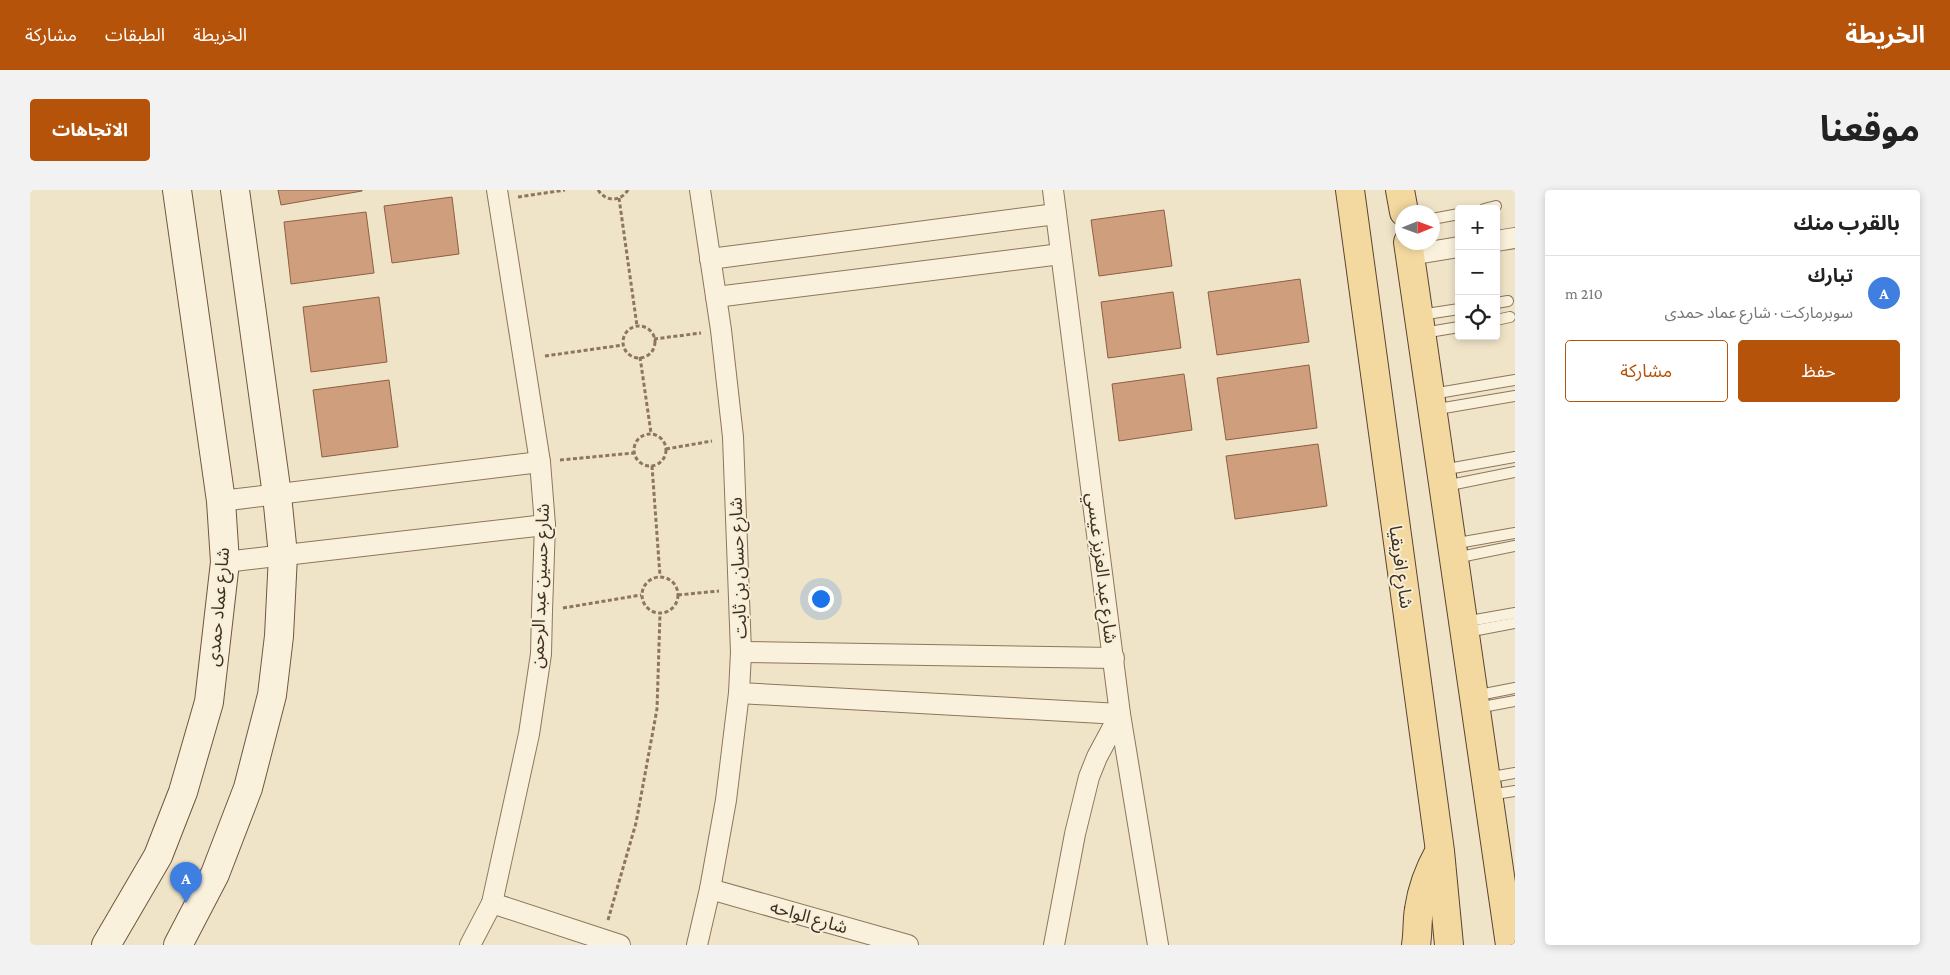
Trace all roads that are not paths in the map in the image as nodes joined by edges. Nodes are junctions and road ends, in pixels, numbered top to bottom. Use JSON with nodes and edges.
{"nodes":[{"id":1,"x":177,"y":190,"type":"edge"},
{"id":2,"x":235,"y":190,"type":"edge"},
{"id":3,"x":700,"y":190,"type":"edge"},
{"id":4,"x":1052,"y":190,"type":"edge"},
{"id":5,"x":1350,"y":190,"type":"edge"},
{"id":6,"x":1400,"y":190,"type":"edge"},
{"id":7,"x":498,"y":195,"type":"edge"},
{"id":8,"x":1403,"y":205,"type":"edge"},
{"id":9,"x":1056,"y":214,"type":"junction"},
{"id":10,"x":1455,"y":215,"type":"edge"},
{"id":11,"x":1440,"y":218,"type":"edge"},
{"id":12,"x":1515,"y":238,"type":"edge"},
{"id":13,"x":1500,"y":240,"type":"edge"},
{"id":14,"x":1455,"y":247,"type":"edge"},
{"id":15,"x":1440,"y":248,"type":"edge"},
{"id":16,"x":1409,"y":250,"type":"edge"},
{"id":17,"x":1061,"y":254,"type":"junction"},
{"id":18,"x":710,"y":259,"type":"junction"},
{"id":19,"x":716,"y":297,"type":"junction"},
{"id":20,"x":1508,"y":301,"type":"dead end"},
{"id":21,"x":1500,"y":302,"type":"edge"},
{"id":22,"x":1455,"y":311,"type":"edge"},
{"id":23,"x":1510,"y":317,"type":"dead end"},
{"id":24,"x":1500,"y":319,"type":"edge"},
{"id":25,"x":1420,"y":325,"type":"junction"},
{"id":26,"x":1455,"y":327,"type":"edge"},
{"id":27,"x":1515,"y":380,"type":"edge"},
{"id":28,"x":1515,"y":396,"type":"edge"},
{"id":29,"x":1431,"y":402,"type":"junction"},
{"id":30,"x":1515,"y":457,"type":"edge"},
{"id":31,"x":540,"y":462,"type":"junction"},
{"id":32,"x":1515,"y":472,"type":"edge"},
{"id":33,"x":1442,"y":478,"type":"junction"},
{"id":34,"x":277,"y":495,"type":"junction"},
{"id":35,"x":221,"y":502,"type":"junction"},
{"id":36,"x":545,"y":525,"type":"junction"},
{"id":37,"x":1515,"y":532,"type":"edge"},
{"id":38,"x":1515,"y":546,"type":"edge"},
{"id":39,"x":1453,"y":551,"type":"junction"},
{"id":40,"x":283,"y":555,"type":"junction"},
{"id":41,"x":225,"y":562,"type":"junction"},
{"id":42,"x":1515,"y":613,"type":"edge"},
{"id":43,"x":1515,"y":623,"type":"edge"},
{"id":44,"x":1464,"y":628,"type":"junction"},
{"id":45,"x":741,"y":652,"type":"junction"},
{"id":46,"x":1114,"y":658,"type":"junction"},
{"id":47,"x":1515,"y":688,"type":"edge"},
{"id":48,"x":739,"y":694,"type":"junction"},
{"id":49,"x":1515,"y":701,"type":"edge"},
{"id":50,"x":1474,"y":702,"type":"junction"},
{"id":51,"x":1120,"y":714,"type":"junction"},
{"id":52,"x":1515,"y":773,"type":"edge"},
{"id":53,"x":1496,"y":788,"type":"edge"},
{"id":54,"x":1440,"y":851,"type":"junction"},
{"id":55,"x":710,"y":889,"type":"junction"},
{"id":56,"x":1509,"y":899,"type":"edge"},
{"id":57,"x":492,"y":903,"type":"junction"},
{"id":58,"x":611,"y":942,"type":"edge"},
{"id":59,"x":106,"y":945,"type":"edge"},
{"id":60,"x":178,"y":945,"type":"edge"},
{"id":61,"x":470,"y":945,"type":"edge"},
{"id":62,"x":697,"y":945,"type":"edge"},
{"id":63,"x":908,"y":945,"type":"edge"},
{"id":64,"x":1054,"y":945,"type":"edge"},
{"id":65,"x":1158,"y":945,"type":"edge"},
{"id":66,"x":1416,"y":945,"type":"edge"},
{"id":67,"x":1449,"y":945,"type":"edge"},
{"id":68,"x":1510,"y":945,"type":"edge"}],
"edges":[{"from":1,"to":35,"type":"street","name":"شارع عماد حمدى"},
{"from":2,"to":34,"type":"street"},
{"from":3,"to":18,"type":"street","name":"شارع حسان بن ثابت"},
{"from":4,"to":9,"type":"street","name":"شارع عبد العزيز عيسي"},
{"from":5,"to":54,"type":"main road","name":"شارع افريقيا"},
{"from":6,"to":8,"type":"main road"},
{"from":7,"to":31,"type":"street","name":"شارع حسين عبد الرحمن"},
{"from":9,"to":17,"type":"street","name":"شارع عبد العزيز عيسي"},
{"from":9,"to":18,"type":"street"},
{"from":10,"to":11,"type":"lane"},
{"from":12,"to":13,"type":"street"},
{"from":14,"to":15,"type":"street"},
{"from":16,"to":25,"type":"main road"},
{"from":17,"to":19,"type":"street"},
{"from":17,"to":46,"type":"street","name":"شارع عبد العزيز عيسي"},
{"from":18,"to":19,"type":"street","name":"شارع حسان بن ثابت"},
{"from":19,"to":45,"type":"street","name":"شارع حسان بن ثابت"},
{"from":20,"to":21,"type":"lane"},
{"from":22,"to":25,"type":"lane"},
{"from":23,"to":24,"type":"lane"},
{"from":25,"to":26,"type":"lane"},
{"from":25,"to":29,"type":"main road"},
{"from":27,"to":29,"type":"lane"},
{"from":28,"to":29,"type":"lane"},
{"from":29,"to":33,"type":"main road"},
{"from":30,"to":33,"type":"lane"},
{"from":31,"to":34,"type":"street"},
{"from":31,"to":36,"type":"street","name":"شارع حسين عبد الرحمن"},
{"from":32,"to":33,"type":"lane"},
{"from":33,"to":39,"type":"main road"},
{"from":34,"to":35,"type":"street"},
{"from":34,"to":40,"type":"street"},
{"from":35,"to":41,"type":"street","name":"شارع عماد حمدى"},
{"from":36,"to":40,"type":"street"},
{"from":36,"to":57,"type":"street","name":"شارع حسين عبد الرحمن"},
{"from":37,"to":39,"type":"lane"},
{"from":38,"to":39,"type":"lane"},
{"from":39,"to":44,"type":"main road"},
{"from":40,"to":41,"type":"street"},
{"from":40,"to":60,"type":"street"},
{"from":41,"to":59,"type":"street","name":"شارع عماد حمدى"},
{"from":42,"to":44,"type":"lane"},
{"from":43,"to":44,"type":"lane"},
{"from":44,"to":50,"type":"main road"},
{"from":45,"to":46,"type":"street"},
{"from":45,"to":48,"type":"street","name":"شارع حسان بن ثابت"},
{"from":46,"to":51,"type":"street","name":"شارع عبد العزيز عيسي"},
{"from":47,"to":50,"type":"lane"},
{"from":48,"to":51,"type":"street"},
{"from":48,"to":55,"type":"street","name":"شارع حسان بن ثابت"},
{"from":49,"to":50,"type":"lane"},
{"from":50,"to":53,"type":"main road"},
{"from":51,"to":64,"type":"street"},
{"from":51,"to":65,"type":"street","name":"شارع عبد العزيز عيسي"},
{"from":52,"to":53,"type":"lane"},
{"from":53,"to":56,"type":"main road"},
{"from":54,"to":66,"type":"main road"},
{"from":54,"to":67,"type":"main road","name":"شارع افريقيا"},
{"from":55,"to":62,"type":"street","name":"شارع حسان بن ثابت"},
{"from":55,"to":63,"type":"street","name":"شارع الواحه"},
{"from":56,"to":68,"type":"main road"},
{"from":57,"to":58,"type":"street"},
{"from":57,"to":61,"type":"street","name":"شارع حسين عبد الرحمن"}]}
